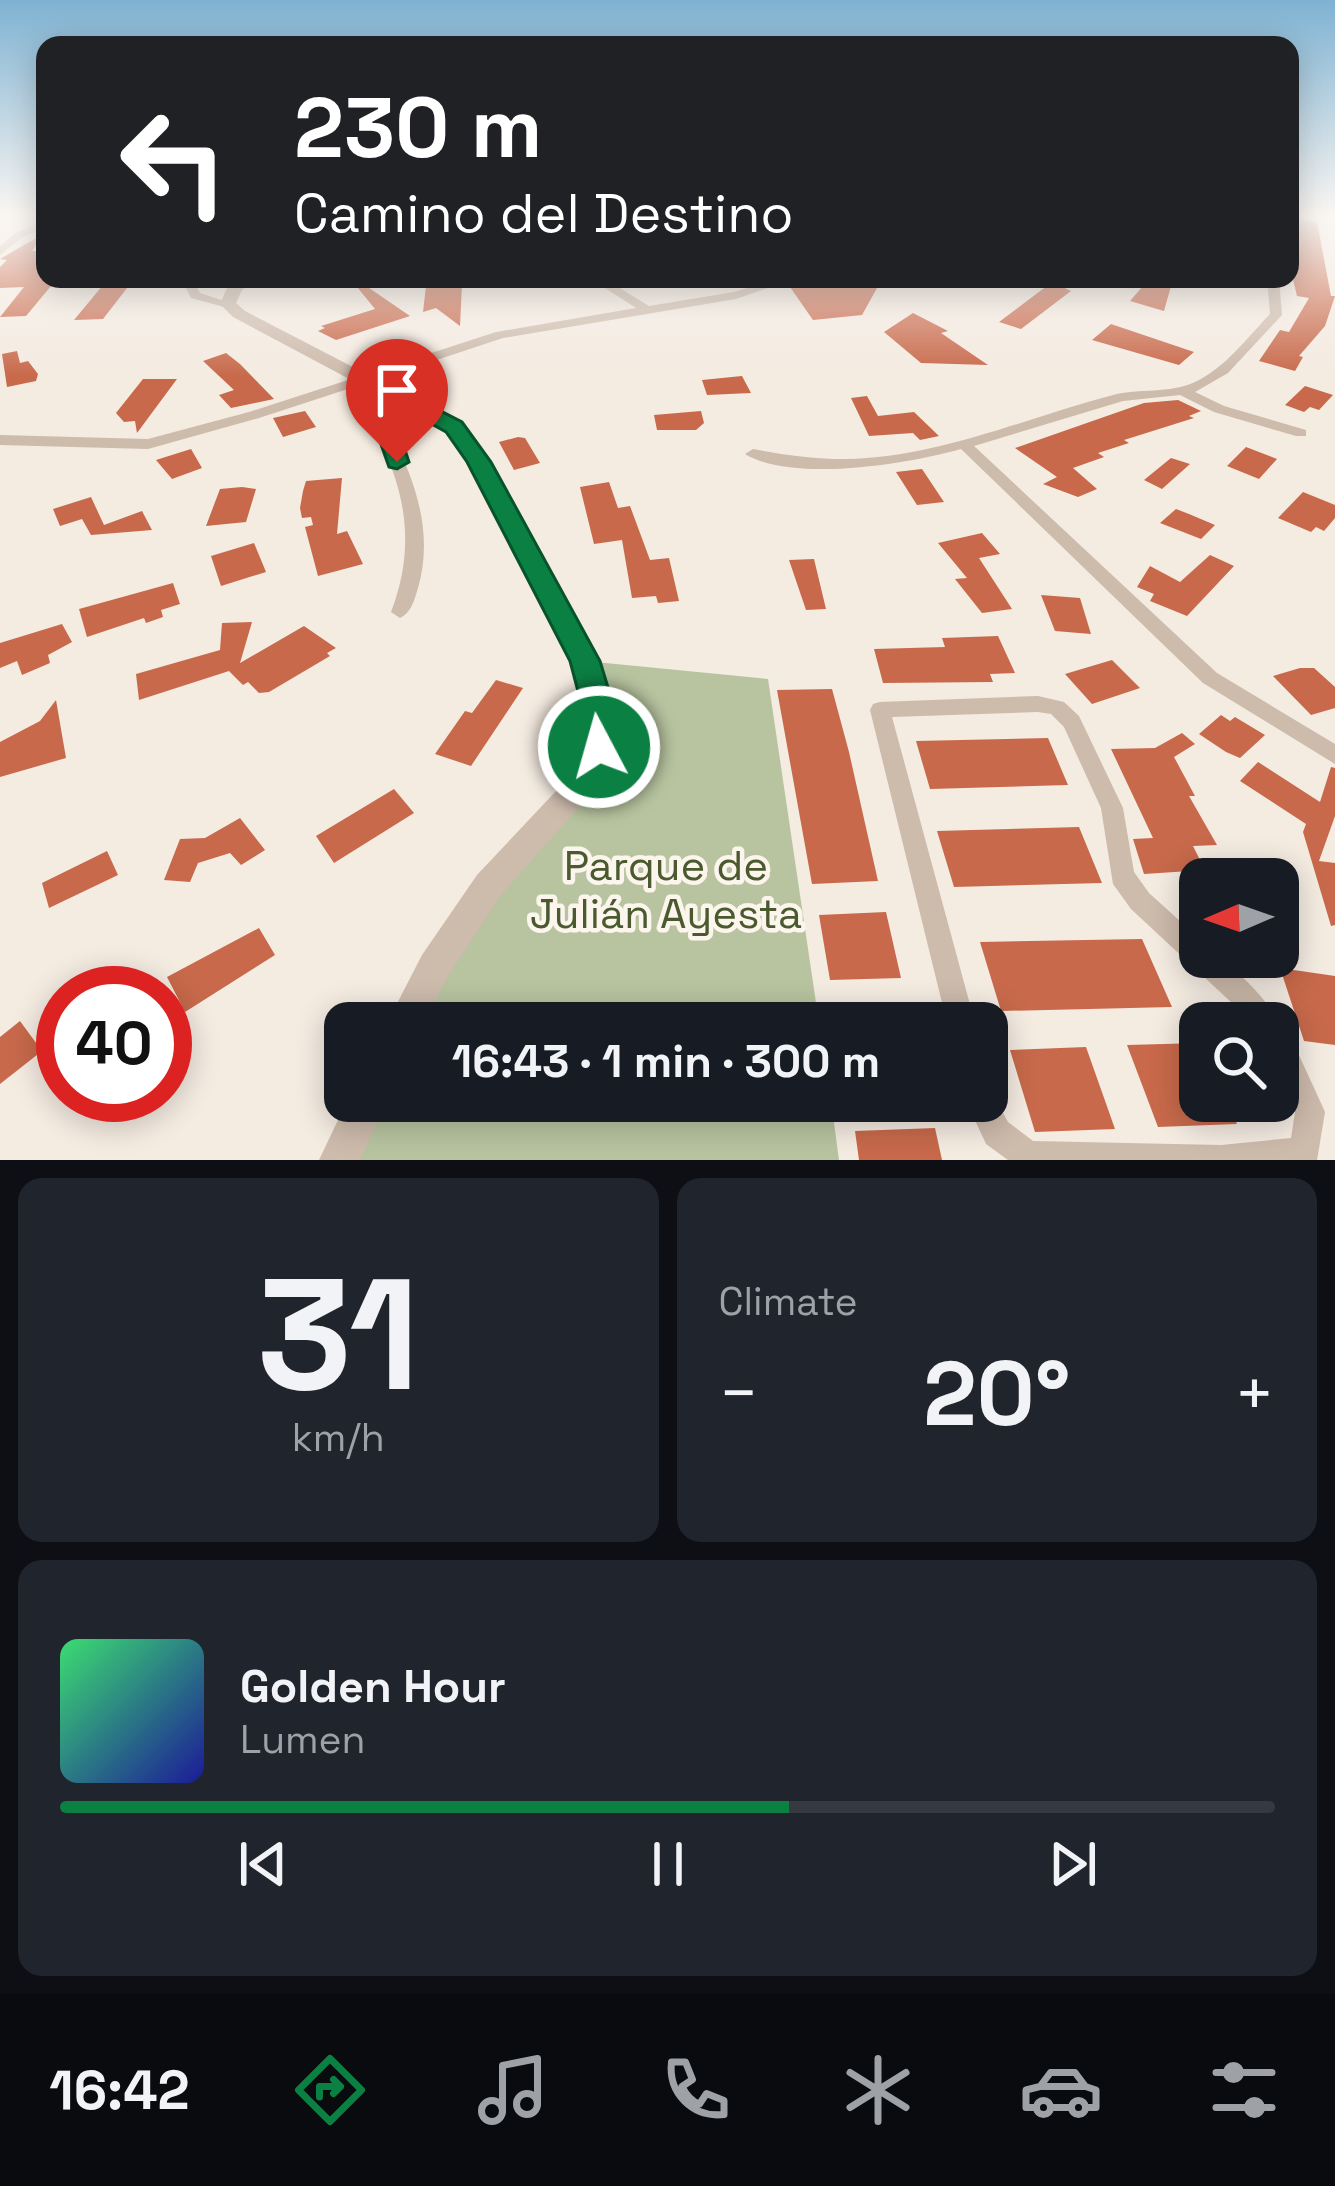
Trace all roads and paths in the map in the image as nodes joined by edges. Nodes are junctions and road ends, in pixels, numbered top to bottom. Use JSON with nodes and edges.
{"nodes":[{"id":1,"x":192,"y":288,"type":"edge"},
{"id":2,"x":236,"y":288,"type":"edge"},
{"id":3,"x":612,"y":288,"type":"edge"},
{"id":4,"x":759,"y":288,"type":"edge"},
{"id":5,"x":1274,"y":288,"type":"edge"},
{"id":6,"x":228,"y":304,"type":"junction"},
{"id":7,"x":647,"y":310,"type":"junction"},
{"id":8,"x":367,"y":379,"type":"junction"},
{"id":9,"x":1183,"y":392,"type":"junction"},
{"id":10,"x":1301,"y":433,"type":"dead end"},
{"id":11,"x":0,"y":440,"type":"edge"},
{"id":12,"x":966,"y":446,"type":"junction"},
{"id":13,"x":753,"y":454,"type":"dead end"},
{"id":14,"x":400,"y":612,"type":"dead end"},
{"id":15,"x":1335,"y":754,"type":"edge"},
{"id":16,"x":416,"y":1002,"type":"edge"},
{"id":17,"x":956,"y":1002,"type":"edge"},
{"id":18,"x":1248,"y":1002,"type":"edge"},
{"id":19,"x":1299,"y":1088,"type":"edge"},
{"id":20,"x":357,"y":1122,"type":"edge"},
{"id":21,"x":992,"y":1122,"type":"edge"},
{"id":22,"x":1302,"y":1156,"type":"edge"},
{"id":23,"x":1226,"y":1159,"type":"edge"},
{"id":24,"x":339,"y":1160,"type":"edge"}],
"edges":[{"from":1,"to":6,"type":"street"},
{"from":2,"to":6,"type":"street"},
{"from":3,"to":7,"type":"street"},
{"from":4,"to":7,"type":"street"},
{"from":5,"to":9,"type":"street"},
{"from":6,"to":8,"type":"street"},
{"from":7,"to":8,"type":"street"},
{"from":8,"to":11,"type":"street"},
{"from":8,"to":14,"type":"street"},
{"from":8,"to":16,"type":"street"},
{"from":9,"to":10,"type":"street"},
{"from":9,"to":12,"type":"street"},
{"from":12,"to":13,"type":"street"},
{"from":12,"to":15,"type":"street"},
{"from":17,"to":18,"type":"street"},
{"from":19,"to":22,"type":"street"},
{"from":20,"to":24,"type":"street"},
{"from":21,"to":23,"type":"street"},
{"from":22,"to":23,"type":"street"}]}
